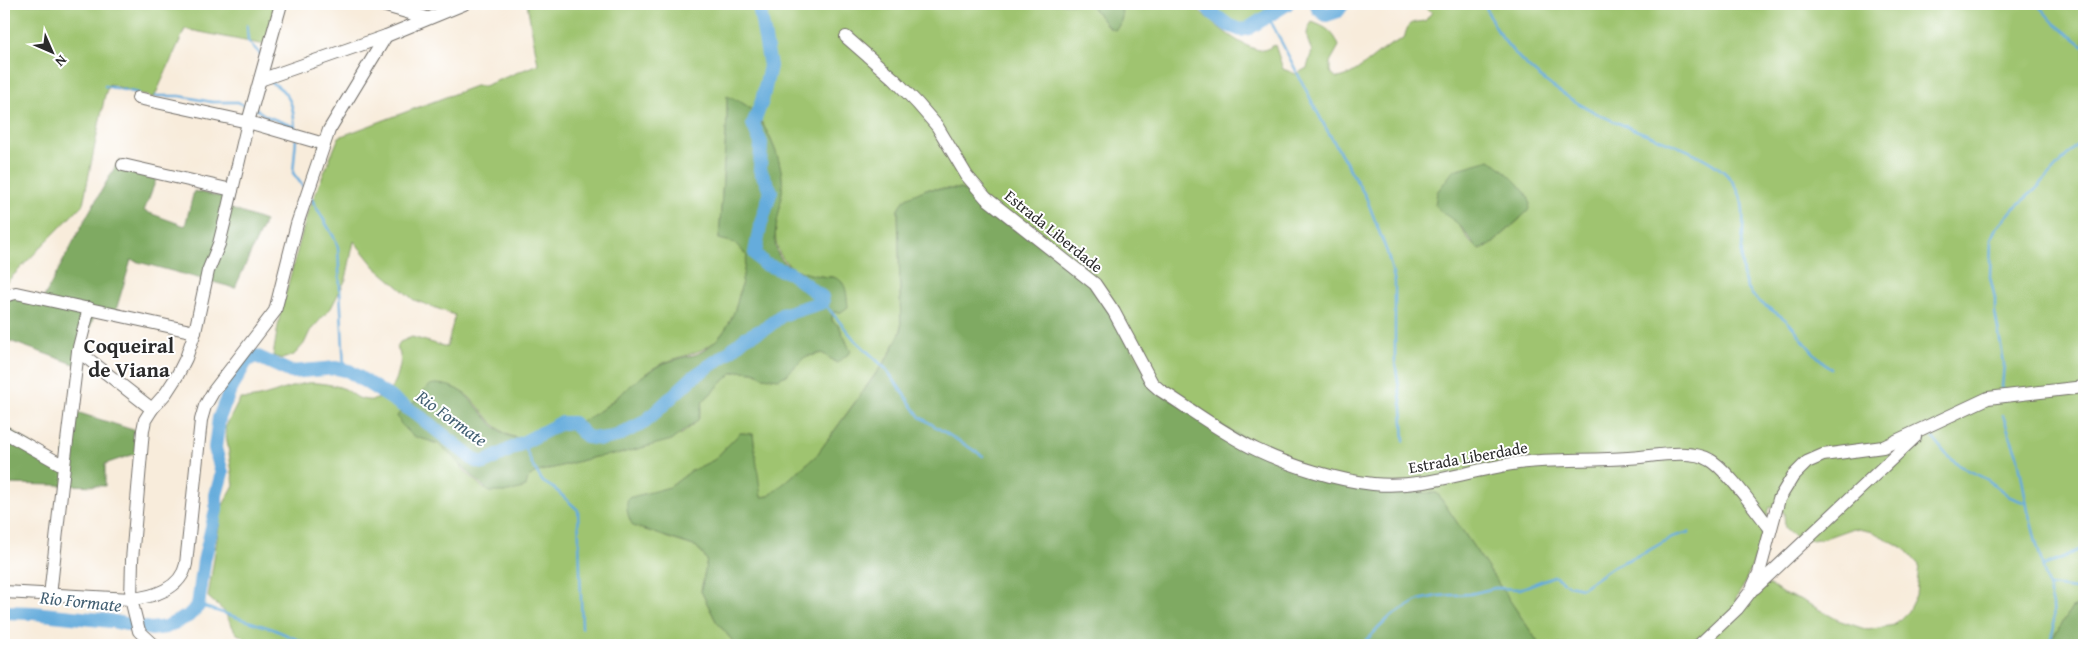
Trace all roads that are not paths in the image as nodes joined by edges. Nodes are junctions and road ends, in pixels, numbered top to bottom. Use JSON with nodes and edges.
{"nodes":[{"id":1,"x":281,"y":4,"type":"edge"},
{"id":2,"x":379,"y":4,"type":"edge"},
{"id":3,"x":464,"y":4,"type":"edge"},
{"id":4,"x":427,"y":18,"type":"junction"},
{"id":5,"x":386,"y":36,"type":"junction"},
{"id":6,"x":846,"y":37,"type":"dead end"},
{"id":7,"x":260,"y":80,"type":"junction"},
{"id":8,"x":138,"y":98,"type":"dead end"},
{"id":9,"x":248,"y":122,"type":"junction"},
{"id":10,"x":324,"y":144,"type":"junction"},
{"id":11,"x":123,"y":165,"type":"dead end"},
{"id":12,"x":232,"y":190,"type":"junction"},
{"id":13,"x":4,"y":296,"type":"edge"},
{"id":14,"x":89,"y":308,"type":"junction"},
{"id":15,"x":195,"y":332,"type":"junction"},
{"id":16,"x":78,"y":351,"type":"junction"},
{"id":17,"x":2084,"y":387,"type":"edge"},
{"id":18,"x":152,"y":409,"type":"junction"},
{"id":19,"x":1922,"y":430,"type":"junction"},
{"id":20,"x":4,"y":432,"type":"edge"},
{"id":21,"x":64,"y":466,"type":"junction"},
{"id":22,"x":1770,"y":528,"type":"junction"},
{"id":23,"x":4,"y":592,"type":"edge"},
{"id":24,"x":1751,"y":592,"type":"junction"},
{"id":25,"x":50,"y":596,"type":"junction"},
{"id":26,"x":132,"y":605,"type":"junction"},
{"id":27,"x":154,"y":645,"type":"edge"},
{"id":28,"x":1699,"y":645,"type":"edge"}],
"edges":[{"from":1,"to":7,"type":"street"},
{"from":2,"to":4,"type":"street"},
{"from":3,"to":4,"type":"street"},
{"from":4,"to":5,"type":"street"},
{"from":5,"to":7,"type":"street"},
{"from":5,"to":10,"type":"street"},
{"from":6,"to":22,"type":"street","name":"Estrada Liberdade"},
{"from":7,"to":9,"type":"street"},
{"from":8,"to":9,"type":"street"},
{"from":9,"to":10,"type":"street"},
{"from":9,"to":12,"type":"street"},
{"from":10,"to":26,"type":"street"},
{"from":11,"to":12,"type":"street"},
{"from":12,"to":15,"type":"street"},
{"from":13,"to":14,"type":"street"},
{"from":14,"to":15,"type":"street"},
{"from":14,"to":16,"type":"street"},
{"from":15,"to":18,"type":"street"},
{"from":16,"to":18,"type":"street"},
{"from":16,"to":21,"type":"street"},
{"from":17,"to":19,"type":"street"},
{"from":18,"to":26,"type":"street"},
{"from":19,"to":22,"type":"street"},
{"from":19,"to":24,"type":"street"},
{"from":20,"to":21,"type":"street"},
{"from":21,"to":25,"type":"street"},
{"from":22,"to":24,"type":"street"},
{"from":23,"to":25,"type":"street"},
{"from":24,"to":28,"type":"street"},
{"from":25,"to":26,"type":"street"},
{"from":26,"to":27,"type":"street"}]}
